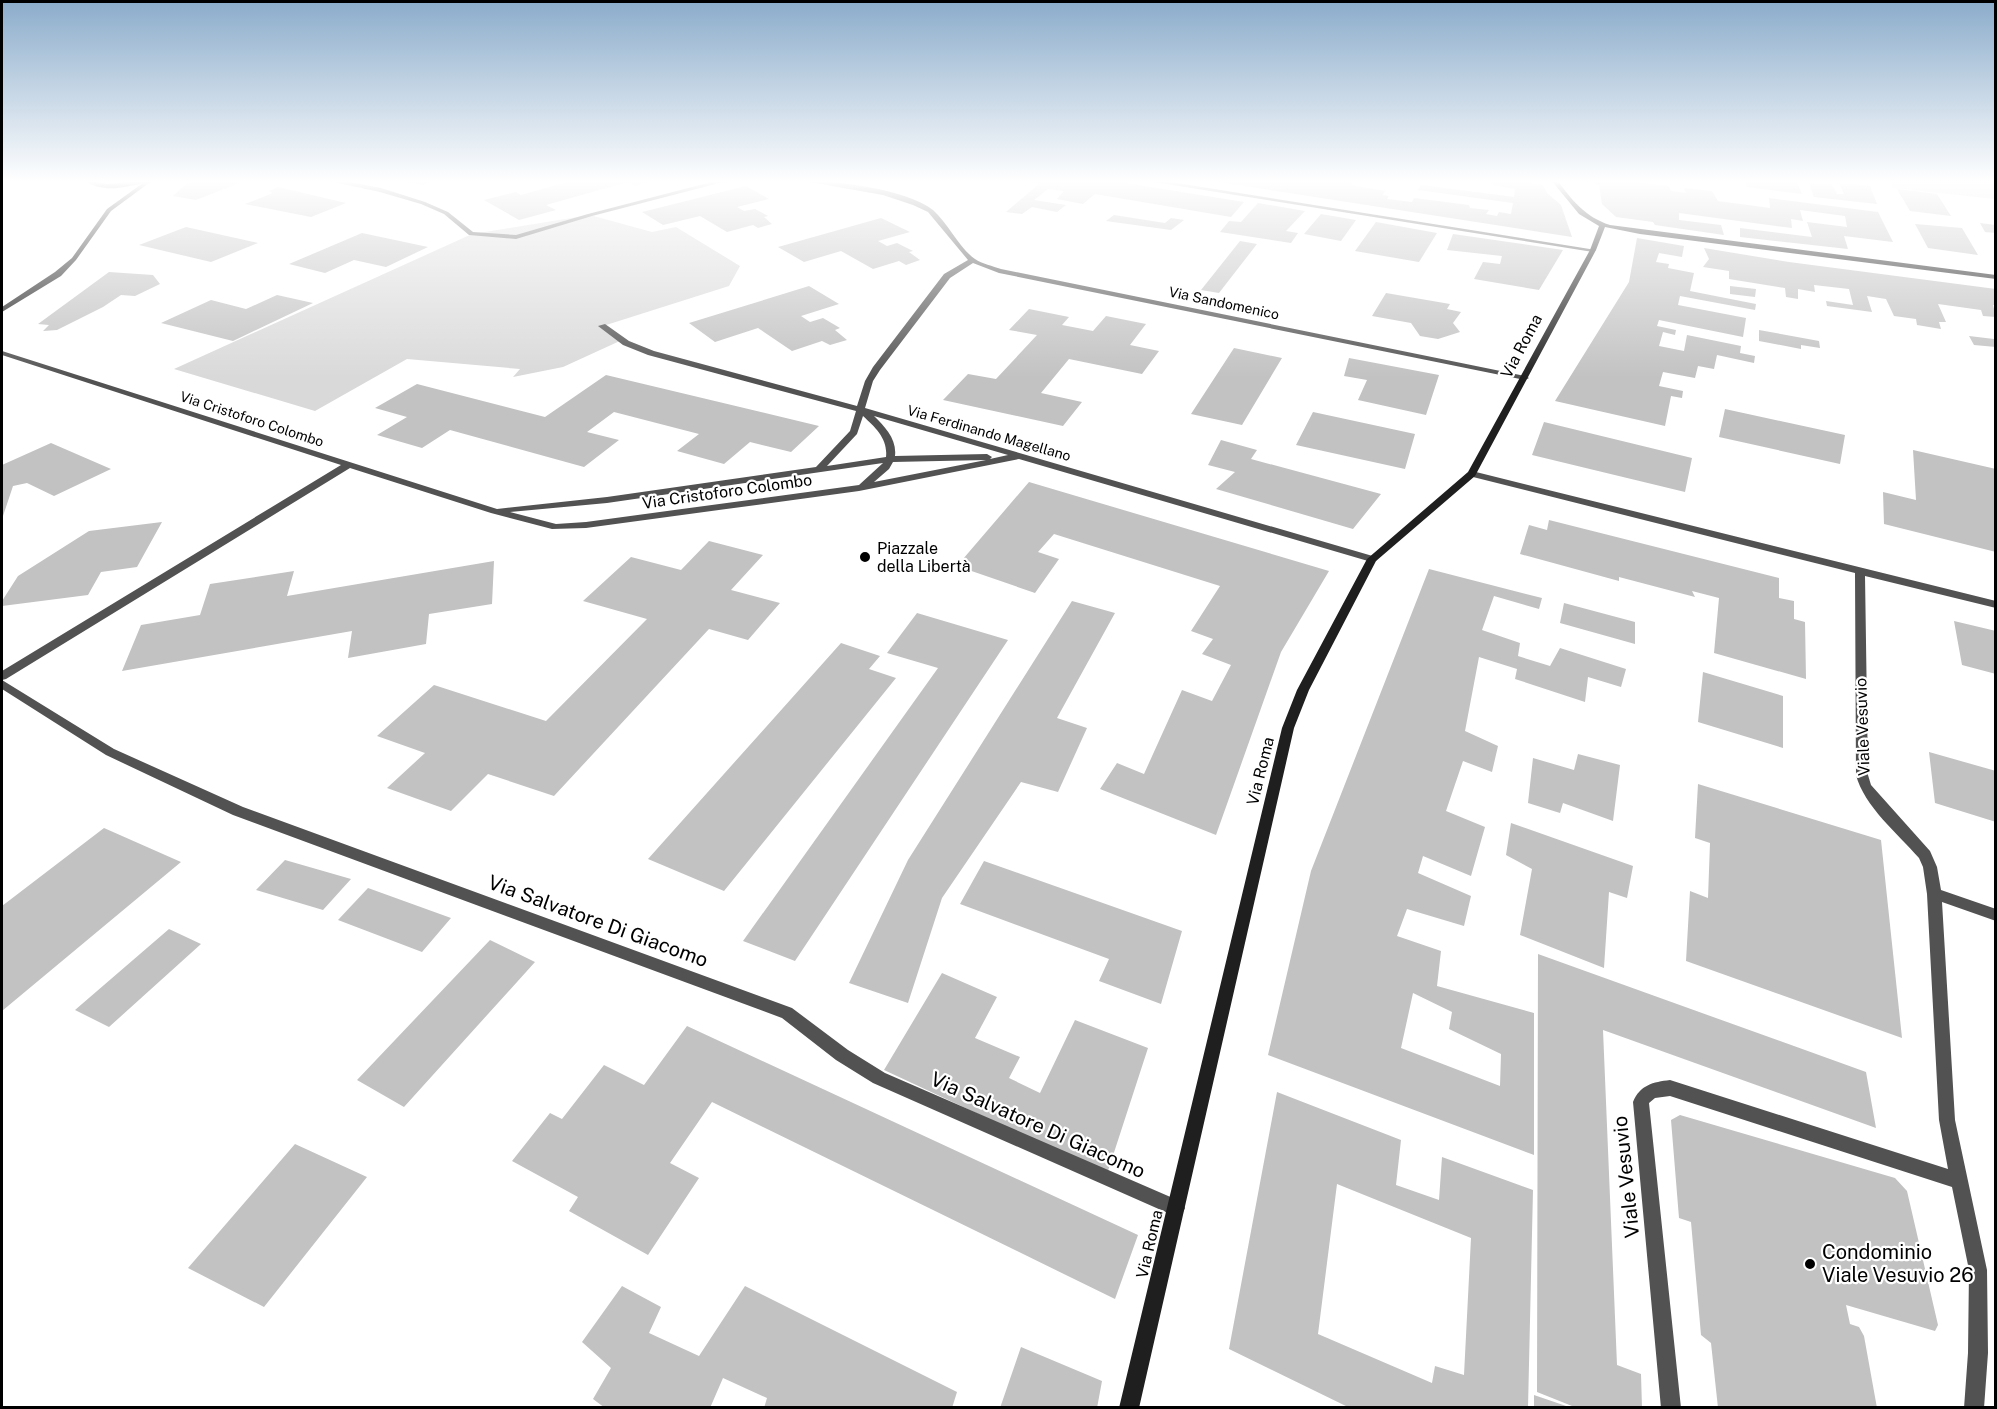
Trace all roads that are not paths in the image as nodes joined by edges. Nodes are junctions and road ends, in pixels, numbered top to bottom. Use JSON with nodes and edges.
{"nodes":[{"id":1,"x":83,"y":246,"type":"edge"},
{"id":2,"x":960,"y":246,"type":"edge"},
{"id":3,"x":1566,"y":246,"type":"edge"},
{"id":4,"x":1595,"y":246,"type":"edge"},
{"id":5,"x":1748,"y":246,"type":"edge"},
{"id":6,"x":1593,"y":250,"type":"junction"},
{"id":7,"x":972,"y":260,"type":"junction"},
{"id":8,"x":1995,"y":277,"type":"edge"},
{"id":9,"x":2,"y":310,"type":"edge"},
{"id":10,"x":602,"y":326,"type":"dead end"},
{"id":11,"x":2,"y":353,"type":"edge"},
{"id":12,"x":1525,"y":378,"type":"junction"},
{"id":13,"x":862,"y":410,"type":"junction"},
{"id":14,"x":1019,"y":456,"type":"junction"},
{"id":15,"x":892,"y":459,"type":"junction"},
{"id":16,"x":348,"y":465,"type":"junction"},
{"id":17,"x":819,"y":469,"type":"junction"},
{"id":18,"x":1472,"y":474,"type":"junction"},
{"id":19,"x":859,"y":488,"type":"junction"},
{"id":20,"x":494,"y":511,"type":"junction"},
{"id":21,"x":1372,"y":559,"type":"junction"},
{"id":22,"x":1860,"y":571,"type":"junction"},
{"id":23,"x":1995,"y":604,"type":"edge"},
{"id":24,"x":2,"y":676,"type":"edge"},
{"id":25,"x":2,"y":684,"type":"edge"},
{"id":26,"x":1934,"y":894,"type":"junction"},
{"id":27,"x":1995,"y":915,"type":"edge"},
{"id":28,"x":1960,"y":1181,"type":"junction"},
{"id":29,"x":1176,"y":1208,"type":"junction"},
{"id":30,"x":1129,"y":1407,"type":"edge"},
{"id":31,"x":1671,"y":1407,"type":"edge"},
{"id":32,"x":1974,"y":1407,"type":"edge"}],
"edges":[{"from":1,"to":9,"type":"street"},
{"from":2,"to":7,"type":"street"},
{"from":3,"to":6,"type":"street"},
{"from":4,"to":6,"type":"street","name":"Via Roma"},
{"from":5,"to":8,"type":"street"},
{"from":6,"to":12,"type":"street","name":"Via Roma"},
{"from":7,"to":12,"type":"street","name":"Via Sandomenico"},
{"from":7,"to":13,"type":"street","name":"Via Cristoforo Colombo"},
{"from":10,"to":13,"type":"street","name":"Via Ferdinando Magellano"},
{"from":11,"to":16,"type":"street","name":"Via Cristoforo Colombo"},
{"from":12,"to":18,"type":"street","name":"Via Roma"},
{"from":13,"to":14,"type":"street","name":"Via Ferdinando Magellano"},
{"from":13,"to":15,"type":"street"},
{"from":13,"to":17,"type":"street","name":"Via Cristoforo Colombo"},
{"from":14,"to":15,"type":"street","name":"Via Cristoforo Colombo"},
{"from":14,"to":19,"type":"street","name":"Via Cristoforo Colombo"},
{"from":14,"to":21,"type":"street","name":"Via Ferdinando Magellano"},
{"from":15,"to":17,"type":"street","name":"Via Cristoforo Colombo"},
{"from":15,"to":19,"type":"street","name":"Via Cristoforo Colombo"},
{"from":16,"to":20,"type":"street","name":"Via Cristoforo Colombo"},
{"from":16,"to":24,"type":"street"},
{"from":17,"to":20,"type":"street","name":"Via Cristoforo Colombo"},
{"from":18,"to":21,"type":"street","name":"Via Roma"},
{"from":18,"to":22,"type":"street"},
{"from":19,"to":20,"type":"street","name":"Via Cristoforo Colombo"},
{"from":21,"to":29,"type":"street","name":"Via Roma"},
{"from":22,"to":23,"type":"street"},
{"from":22,"to":26,"type":"street","name":"Viale Vesuvio"},
{"from":25,"to":29,"type":"street","name":"Via Salvatore Di Giacomo"},
{"from":26,"to":27,"type":"street"},
{"from":26,"to":28,"type":"street","name":"Viale Vesuvio"},
{"from":28,"to":31,"type":"street","name":"Viale Vesuvio"},
{"from":28,"to":32,"type":"street","name":"Viale Vesuvio"},
{"from":29,"to":30,"type":"street","name":"Via Roma"}]}
